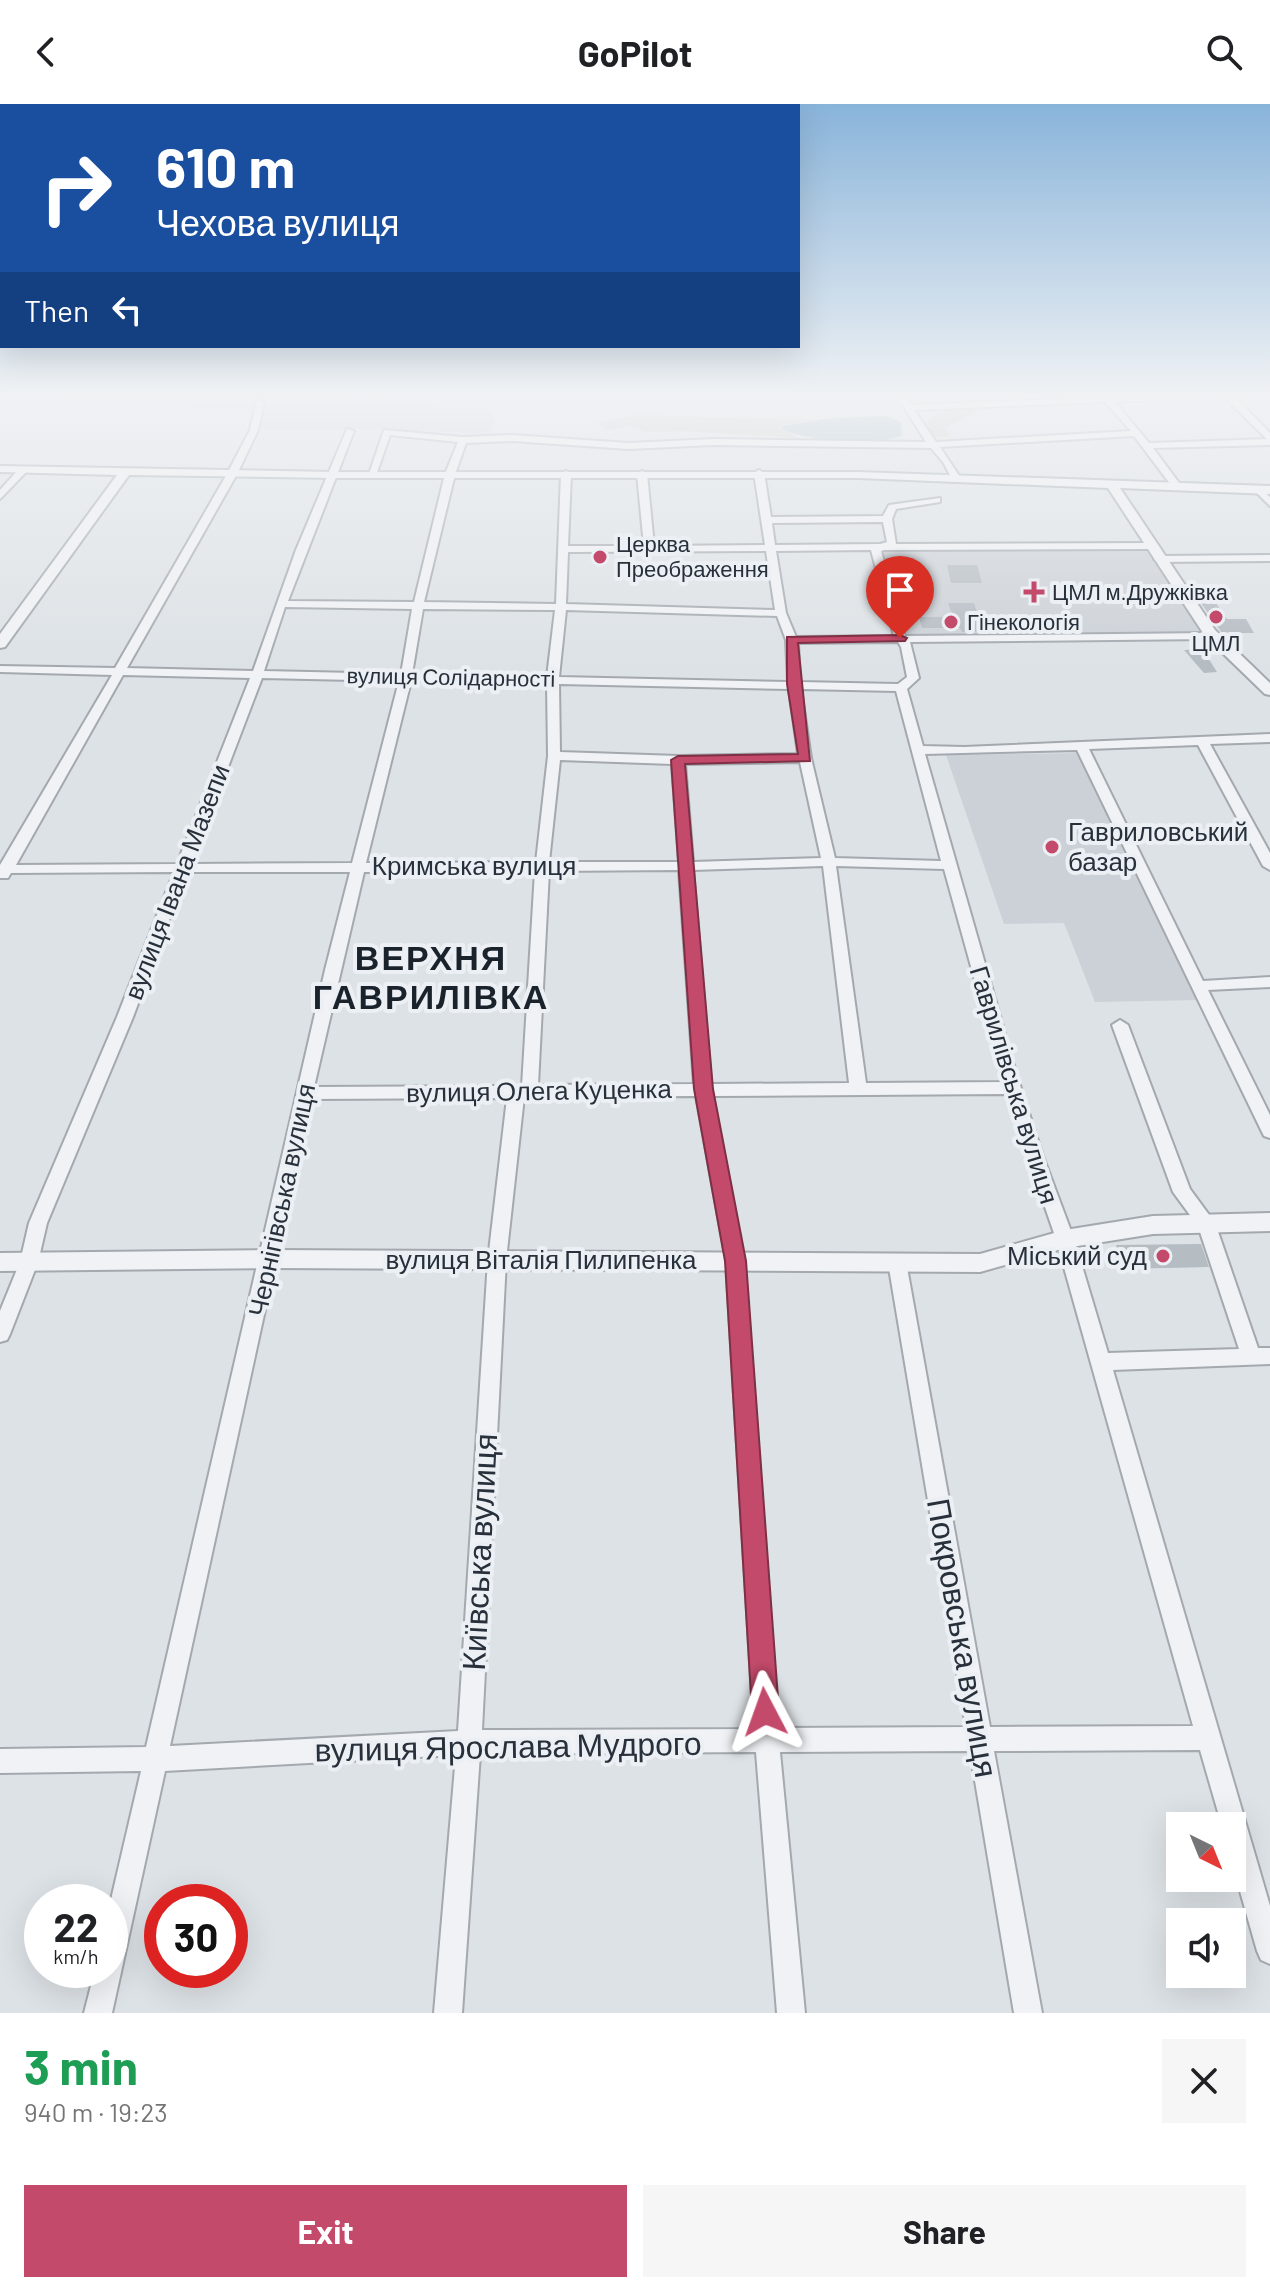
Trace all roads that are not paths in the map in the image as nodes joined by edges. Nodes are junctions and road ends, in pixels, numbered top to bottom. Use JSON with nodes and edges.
{"nodes":[{"id":1,"x":115,"y":485,"type":"edge"},
{"id":2,"x":226,"y":485,"type":"edge"},
{"id":3,"x":329,"y":485,"type":"edge"},
{"id":4,"x":447,"y":485,"type":"edge"},
{"id":5,"x":566,"y":485,"type":"edge"},
{"id":6,"x":643,"y":485,"type":"edge"},
{"id":7,"x":759,"y":485,"type":"edge"},
{"id":8,"x":1112,"y":485,"type":"edge"},
{"id":9,"x":1135,"y":485,"type":"edge"},
{"id":10,"x":1177,"y":487,"type":"joint"},
{"id":11,"x":1264,"y":490,"type":"edge"},
{"id":12,"x":937,"y":500,"type":"dead end"},
{"id":13,"x":1270,"y":503,"type":"edge"},
{"id":14,"x":887,"y":519,"type":"junction"},
{"id":15,"x":767,"y":520,"type":"junction"},
{"id":16,"x":1151,"y":546,"type":"junction"},
{"id":17,"x":563,"y":549,"type":"junction"},
{"id":18,"x":649,"y":550,"type":"junction"},
{"id":19,"x":772,"y":550,"type":"junction"},
{"id":20,"x":876,"y":550,"type":"junction"},
{"id":21,"x":1270,"y":558,"type":"edge"},
{"id":22,"x":1159,"y":559,"type":"junction"},
{"id":23,"x":281,"y":604,"type":"junction"},
{"id":24,"x":418,"y":607,"type":"junction"},
{"id":25,"x":561,"y":607,"type":"junction"},
{"id":26,"x":781,"y":613,"type":"junction"},
{"id":27,"x":1213,"y":636,"type":"junction"},
{"id":28,"x":900,"y":638,"type":"junction"},
{"id":29,"x":792,"y":640,"type":"junction"},
{"id":30,"x":0,"y":644,"type":"edge"},
{"id":31,"x":0,"y":669,"type":"edge"},
{"id":32,"x":123,"y":670,"type":"junction"},
{"id":33,"x":256,"y":672,"type":"junction"},
{"id":34,"x":406,"y":676,"type":"junction"},
{"id":35,"x":553,"y":679,"type":"junction"},
{"id":36,"x":794,"y":684,"type":"junction"},
{"id":37,"x":901,"y":688,"type":"junction"},
{"id":38,"x":1270,"y":691,"type":"edge"},
{"id":39,"x":1270,"y":738,"type":"edge"},
{"id":40,"x":1202,"y":741,"type":"junction"},
{"id":41,"x":1081,"y":746,"type":"junction"},
{"id":42,"x":918,"y":750,"type":"junction"},
{"id":43,"x":554,"y":756,"type":"junction"},
{"id":44,"x":805,"y":758,"type":"junction"},
{"id":45,"x":678,"y":760,"type":"junction"},
{"id":46,"x":829,"y":862,"type":"junction"},
{"id":47,"x":948,"y":865,"type":"junction"},
{"id":48,"x":358,"y":866,"type":"junction"},
{"id":49,"x":542,"y":866,"type":"junction"},
{"id":50,"x":686,"y":866,"type":"junction"},
{"id":51,"x":1270,"y":866,"type":"edge"},
{"id":52,"x":184,"y":867,"type":"junction"},
{"id":53,"x":2,"y":872,"type":"edge"},
{"id":54,"x":1270,"y":985,"type":"edge"},
{"id":55,"x":1198,"y":988,"type":"junction"},
{"id":56,"x":1120,"y":1025,"type":"dead end"},
{"id":57,"x":858,"y":1088,"type":"junction"},
{"id":58,"x":1012,"y":1088,"type":"junction"},
{"id":59,"x":703,"y":1089,"type":"junction"},
{"id":60,"x":523,"y":1091,"type":"junction"},
{"id":61,"x":306,"y":1093,"type":"junction"},
{"id":62,"x":1270,"y":1132,"type":"edge"},
{"id":63,"x":1270,"y":1222,"type":"edge"},
{"id":64,"x":1206,"y":1223,"type":"junction"},
{"id":65,"x":1065,"y":1239,"type":"junction"},
{"id":66,"x":270,"y":1259,"type":"junction"},
{"id":67,"x":497,"y":1260,"type":"junction"},
{"id":68,"x":735,"y":1261,"type":"junction"},
{"id":69,"x":0,"y":1262,"type":"edge"},
{"id":70,"x":29,"y":1262,"type":"junction"},
{"id":71,"x":897,"y":1262,"type":"junction"},
{"id":72,"x":0,"y":1334,"type":"edge"},
{"id":73,"x":1261,"y":1356,"type":"edge"},
{"id":74,"x":1100,"y":1362,"type":"junction"},
{"id":75,"x":1209,"y":1738,"type":"junction"},
{"id":76,"x":981,"y":1741,"type":"junction"},
{"id":77,"x":469,"y":1742,"type":"junction"},
{"id":78,"x":767,"y":1742,"type":"junction"},
{"id":79,"x":156,"y":1759,"type":"junction"},
{"id":80,"x":0,"y":1761,"type":"edge"},
{"id":81,"x":128,"y":1884,"type":"edge"},
{"id":82,"x":1270,"y":1951,"type":"edge"},
{"id":83,"x":104,"y":1988,"type":"edge"},
{"id":84,"x":98,"y":2013,"type":"edge"},
{"id":85,"x":448,"y":2013,"type":"edge"},
{"id":86,"x":791,"y":2013,"type":"edge"},
{"id":87,"x":1028,"y":2013,"type":"edge"}],
"edges":[{"from":1,"to":30,"type":"street"},
{"from":2,"to":32,"type":"street"},
{"from":3,"to":23,"type":"street","name":"вулиця Івана Мазепи"},
{"from":4,"to":24,"type":"street","name":"Чернігівська вулиця"},
{"from":5,"to":17,"type":"street","name":"Київська вулиця"},
{"from":6,"to":18,"type":"street"},
{"from":7,"to":15,"type":"street"},
{"from":8,"to":16,"type":"street"},
{"from":9,"to":10,"type":"street"},
{"from":10,"to":11,"type":"street"},
{"from":11,"to":13,"type":"street"},
{"from":12,"to":14,"type":"street"},
{"from":14,"to":15,"type":"street"},
{"from":14,"to":20,"type":"street"},
{"from":15,"to":19,"type":"street"},
{"from":16,"to":20,"type":"street"},
{"from":16,"to":22,"type":"street"},
{"from":17,"to":18,"type":"street"},
{"from":17,"to":25,"type":"street","name":"Київська вулиця"},
{"from":18,"to":19,"type":"street"},
{"from":19,"to":20,"type":"street"},
{"from":19,"to":26,"type":"street"},
{"from":20,"to":28,"type":"street","name":"Гаврилівська вулиця"},
{"from":21,"to":22,"type":"street"},
{"from":22,"to":27,"type":"street"},
{"from":23,"to":24,"type":"street"},
{"from":23,"to":33,"type":"street","name":"вулиця Івана Мазепи"},
{"from":24,"to":25,"type":"street"},
{"from":24,"to":34,"type":"street","name":"Чернігівська вулиця"},
{"from":25,"to":26,"type":"street"},
{"from":25,"to":35,"type":"street","name":"Київська вулиця"},
{"from":26,"to":29,"type":"street"},
{"from":27,"to":28,"type":"street"},
{"from":27,"to":38,"type":"street"},
{"from":28,"to":29,"type":"street"},
{"from":28,"to":37,"type":"street","name":"Гаврилівська вулиця"},
{"from":29,"to":36,"type":"street"},
{"from":31,"to":32,"type":"street","name":"вулиця Солідарності"},
{"from":32,"to":33,"type":"street","name":"вулиця Солідарності"},
{"from":32,"to":53,"type":"street"},
{"from":33,"to":34,"type":"street","name":"вулиця Солідарності"},
{"from":33,"to":52,"type":"street","name":"вулиця Івана Мазепи"},
{"from":34,"to":35,"type":"street","name":"вулиця Солідарності"},
{"from":34,"to":48,"type":"street","name":"Чернігівська вулиця"},
{"from":35,"to":36,"type":"street","name":"вулиця Солідарності"},
{"from":35,"to":43,"type":"street","name":"Київська вулиця"},
{"from":36,"to":37,"type":"street","name":"вулиця Солідарності"},
{"from":36,"to":44,"type":"street"},
{"from":37,"to":42,"type":"street","name":"Гаврилівська вулиця"},
{"from":39,"to":40,"type":"street"},
{"from":40,"to":41,"type":"street"},
{"from":40,"to":51,"type":"street"},
{"from":41,"to":42,"type":"street"},
{"from":41,"to":55,"type":"street"},
{"from":42,"to":47,"type":"street","name":"Гаврилівська вулиця"},
{"from":43,"to":45,"type":"street"},
{"from":43,"to":49,"type":"street","name":"Київська вулиця"},
{"from":44,"to":45,"type":"street"},
{"from":44,"to":46,"type":"street"},
{"from":45,"to":50,"type":"street"},
{"from":46,"to":47,"type":"street","name":"Кримська вулиця"},
{"from":46,"to":50,"type":"street","name":"Кримська вулиця"},
{"from":46,"to":57,"type":"street"},
{"from":47,"to":58,"type":"street","name":"Гаврилівська вулиця"},
{"from":48,"to":49,"type":"street","name":"Кримська вулиця"},
{"from":48,"to":52,"type":"street","name":"Кримська вулиця"},
{"from":48,"to":61,"type":"street","name":"Чернігівська вулиця"},
{"from":49,"to":50,"type":"street","name":"Кримська вулиця"},
{"from":49,"to":60,"type":"street","name":"Київська вулиця"},
{"from":50,"to":59,"type":"street"},
{"from":52,"to":53,"type":"street","name":"Кримська вулиця"},
{"from":52,"to":70,"type":"street","name":"вулиця Івана Мазепи"},
{"from":54,"to":55,"type":"street"},
{"from":55,"to":62,"type":"street"},
{"from":56,"to":64,"type":"street"},
{"from":57,"to":58,"type":"street","name":"вулиця Олега Куценка"},
{"from":57,"to":59,"type":"street","name":"вулиця Олега Куценка"},
{"from":58,"to":65,"type":"street","name":"Гаврилівська вулиця"},
{"from":59,"to":60,"type":"street","name":"вулиця Олега Куценка"},
{"from":59,"to":68,"type":"street"},
{"from":60,"to":61,"type":"street","name":"вулиця Олега Куценка"},
{"from":60,"to":67,"type":"street","name":"Київська вулиця"},
{"from":61,"to":66,"type":"street","name":"Чернігівська вулиця"},
{"from":63,"to":64,"type":"street","name":"вулиця Віталія Пилипенка"},
{"from":64,"to":65,"type":"street","name":"вулиця Віталія Пилипенка"},
{"from":64,"to":73,"type":"street"},
{"from":65,"to":71,"type":"street","name":"вулиця Віталія Пилипенка"},
{"from":65,"to":74,"type":"street","name":"Гаврилівська вулиця"},
{"from":66,"to":67,"type":"street","name":"вулиця Віталія Пилипенка"},
{"from":66,"to":70,"type":"street","name":"вулиця Віталія Пилипенка"},
{"from":66,"to":79,"type":"street","name":"Чернігівська вулиця"},
{"from":67,"to":68,"type":"street","name":"вулиця Віталія Пилипенка"},
{"from":67,"to":77,"type":"street","name":"Київська вулиця"},
{"from":68,"to":71,"type":"street","name":"вулиця Віталія Пилипенка"},
{"from":68,"to":78,"type":"street"},
{"from":69,"to":70,"type":"street","name":"вулиця Віталія Пилипенка"},
{"from":70,"to":72,"type":"street","name":"вулиця Івана Мазепи"},
{"from":71,"to":76,"type":"street","name":"Покровська вулиця"},
{"from":73,"to":74,"type":"street"},
{"from":74,"to":75,"type":"street","name":"Гаврилівська вулиця"},
{"from":75,"to":76,"type":"street","name":"вулиця Ярослава Мудрого"},
{"from":75,"to":82,"type":"street","name":"Гаврилівська вулиця"},
{"from":76,"to":78,"type":"street","name":"вулиця Ярослава Мудрого"},
{"from":76,"to":87,"type":"street","name":"Покровська вулиця"},
{"from":77,"to":78,"type":"street","name":"вулиця Ярослава Мудрого"},
{"from":77,"to":79,"type":"street","name":"вулиця Ярослава Мудрого"},
{"from":77,"to":85,"type":"street","name":"Київська вулиця"},
{"from":78,"to":86,"type":"street"},
{"from":79,"to":80,"type":"street","name":"вулиця Ярослава Мудрого"},
{"from":79,"to":81,"type":"street","name":"Чернігівська вулиця"},
{"from":83,"to":84,"type":"street"}]}
